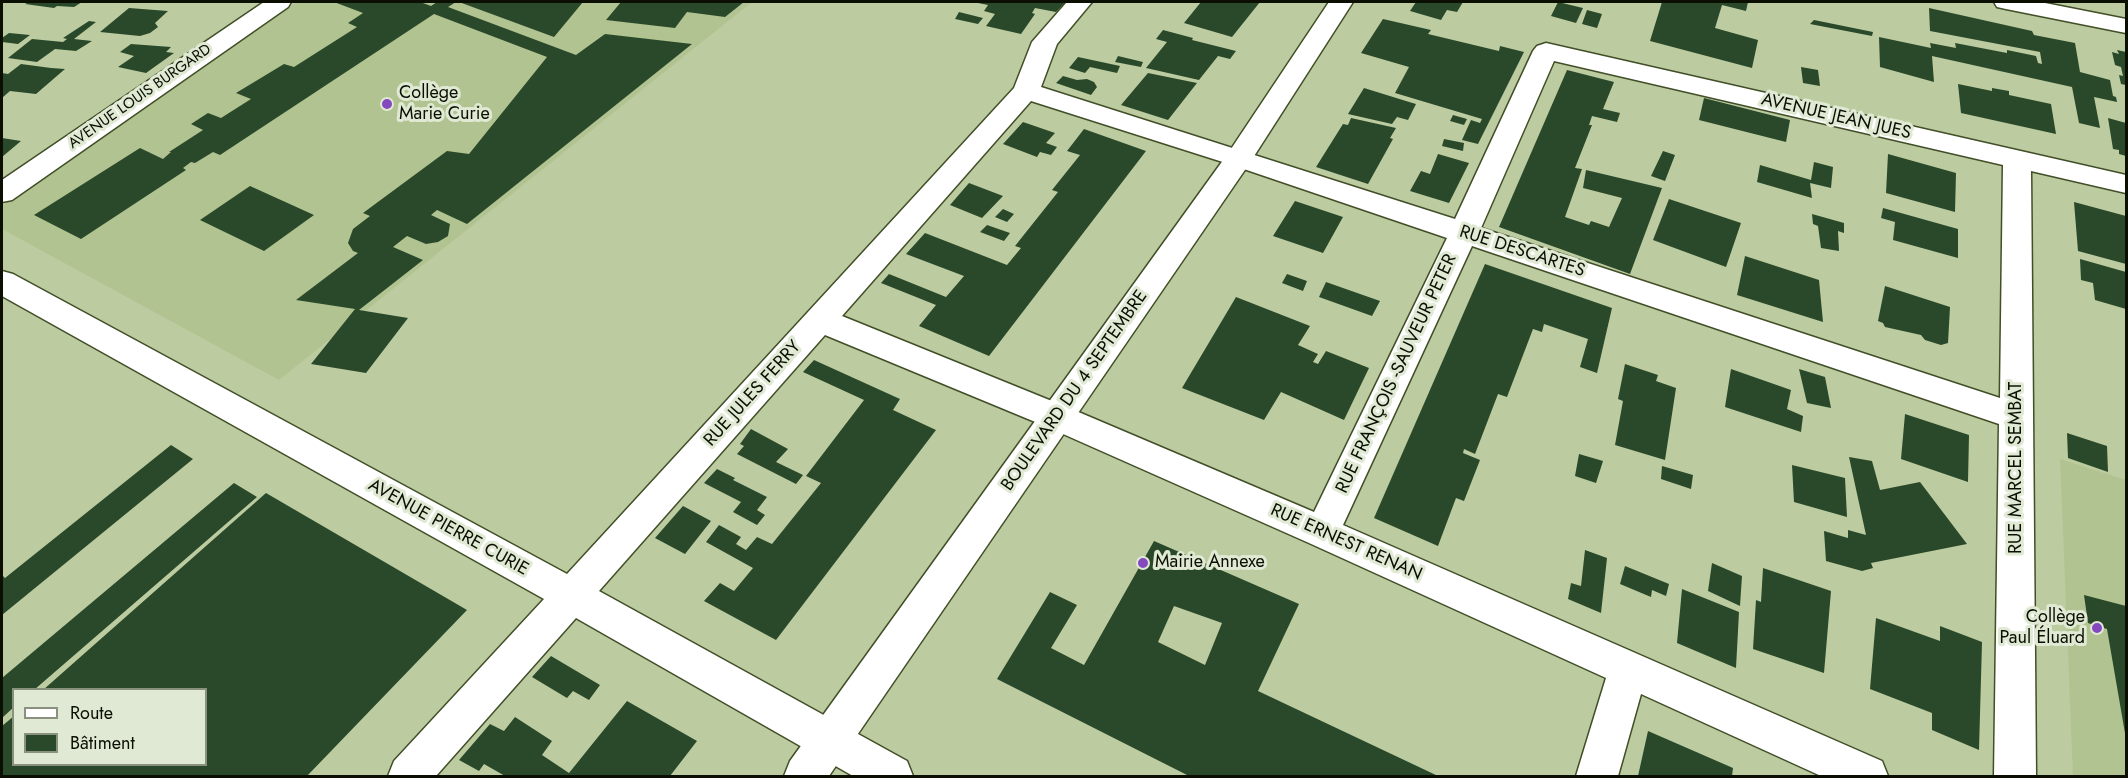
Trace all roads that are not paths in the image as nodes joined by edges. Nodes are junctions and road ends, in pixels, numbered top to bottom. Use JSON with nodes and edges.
{"nodes":[{"id":1,"x":279,"y":2,"type":"edge"},
{"id":2,"x":1080,"y":2,"type":"edge"},
{"id":3,"x":1339,"y":2,"type":"edge"},
{"id":4,"x":2006,"y":2,"type":"edge"},
{"id":5,"x":2127,"y":26,"type":"edge"},
{"id":6,"x":1545,"y":51,"type":"joint"},
{"id":7,"x":1026,"y":91,"type":"junction"},
{"id":8,"x":1239,"y":158,"type":"junction"},
{"id":9,"x":2017,"y":159,"type":"junction"},
{"id":10,"x":2127,"y":184,"type":"edge"},
{"id":11,"x":2,"y":193,"type":"edge"},
{"id":12,"x":1464,"y":232,"type":"junction"},
{"id":13,"x":2,"y":282,"type":"edge"},
{"id":14,"x":820,"y":320,"type":"junction"},
{"id":15,"x":1057,"y":417,"type":"junction"},
{"id":16,"x":2017,"y":417,"type":"junction"},
{"id":17,"x":1322,"y":532,"type":"junction"},
{"id":18,"x":571,"y":595,"type":"junction"},
{"id":19,"x":1628,"y":670,"type":"junction"},
{"id":20,"x":830,"y":740,"type":"junction"},
{"id":21,"x":409,"y":777,"type":"edge"},
{"id":22,"x":805,"y":777,"type":"edge"},
{"id":23,"x":891,"y":777,"type":"edge"},
{"id":24,"x":1597,"y":777,"type":"edge"},
{"id":25,"x":1867,"y":777,"type":"edge"},
{"id":26,"x":2015,"y":777,"type":"edge"}],
"edges":[{"from":1,"to":11,"type":"street","name":"AVENUE LOUIS BURGARD"},
{"from":2,"to":7,"type":"street","name":"RUE JULES FERRY"},
{"from":3,"to":8,"type":"street","name":"BOULEVARD DU 4 SEPTEMBRE"},
{"from":4,"to":5,"type":"street"},
{"from":6,"to":9,"type":"street","name":"AVENUE JEAN JUES"},
{"from":6,"to":12,"type":"street","name":"RUE FRANÇOIS -SAUVEUR PETER"},
{"from":7,"to":8,"type":"street","name":"RUE DESCARTES"},
{"from":7,"to":14,"type":"street","name":"RUE JULES FERRY"},
{"from":8,"to":12,"type":"street","name":"RUE DESCARTES"},
{"from":8,"to":15,"type":"street","name":"BOULEVARD DU 4 SEPTEMBRE"},
{"from":9,"to":10,"type":"street","name":"AVENUE JEAN JUES"},
{"from":9,"to":16,"type":"street","name":"RUE MARCEL SEMBAT"},
{"from":12,"to":16,"type":"street","name":"RUE DESCARTES"},
{"from":12,"to":17,"type":"street","name":"RUE FRANÇOIS -SAUVEUR PETER"},
{"from":13,"to":18,"type":"street","name":"AVENUE PIERRE CURIE"},
{"from":14,"to":15,"type":"street","name":"RUE ERNEST RENAN"},
{"from":14,"to":18,"type":"street","name":"RUE JULES FERRY"},
{"from":15,"to":17,"type":"street","name":"RUE ERNEST RENAN"},
{"from":15,"to":20,"type":"street","name":"BOULEVARD DU 4 SEPTEMBRE"},
{"from":16,"to":26,"type":"street","name":"RUE MARCEL SEMBAT"},
{"from":17,"to":19,"type":"street","name":"RUE ERNEST RENAN"},
{"from":18,"to":20,"type":"street","name":"AVENUE PIERRE CURIE"},
{"from":18,"to":21,"type":"street","name":"RUE JULES FERRY"},
{"from":19,"to":24,"type":"street"},
{"from":19,"to":25,"type":"street","name":"RUE ERNEST RENAN"},
{"from":20,"to":22,"type":"street","name":"BOULEVARD DU 4 SEPTEMBRE"},
{"from":20,"to":23,"type":"street","name":"AVENUE PIERRE CURIE"}]}
